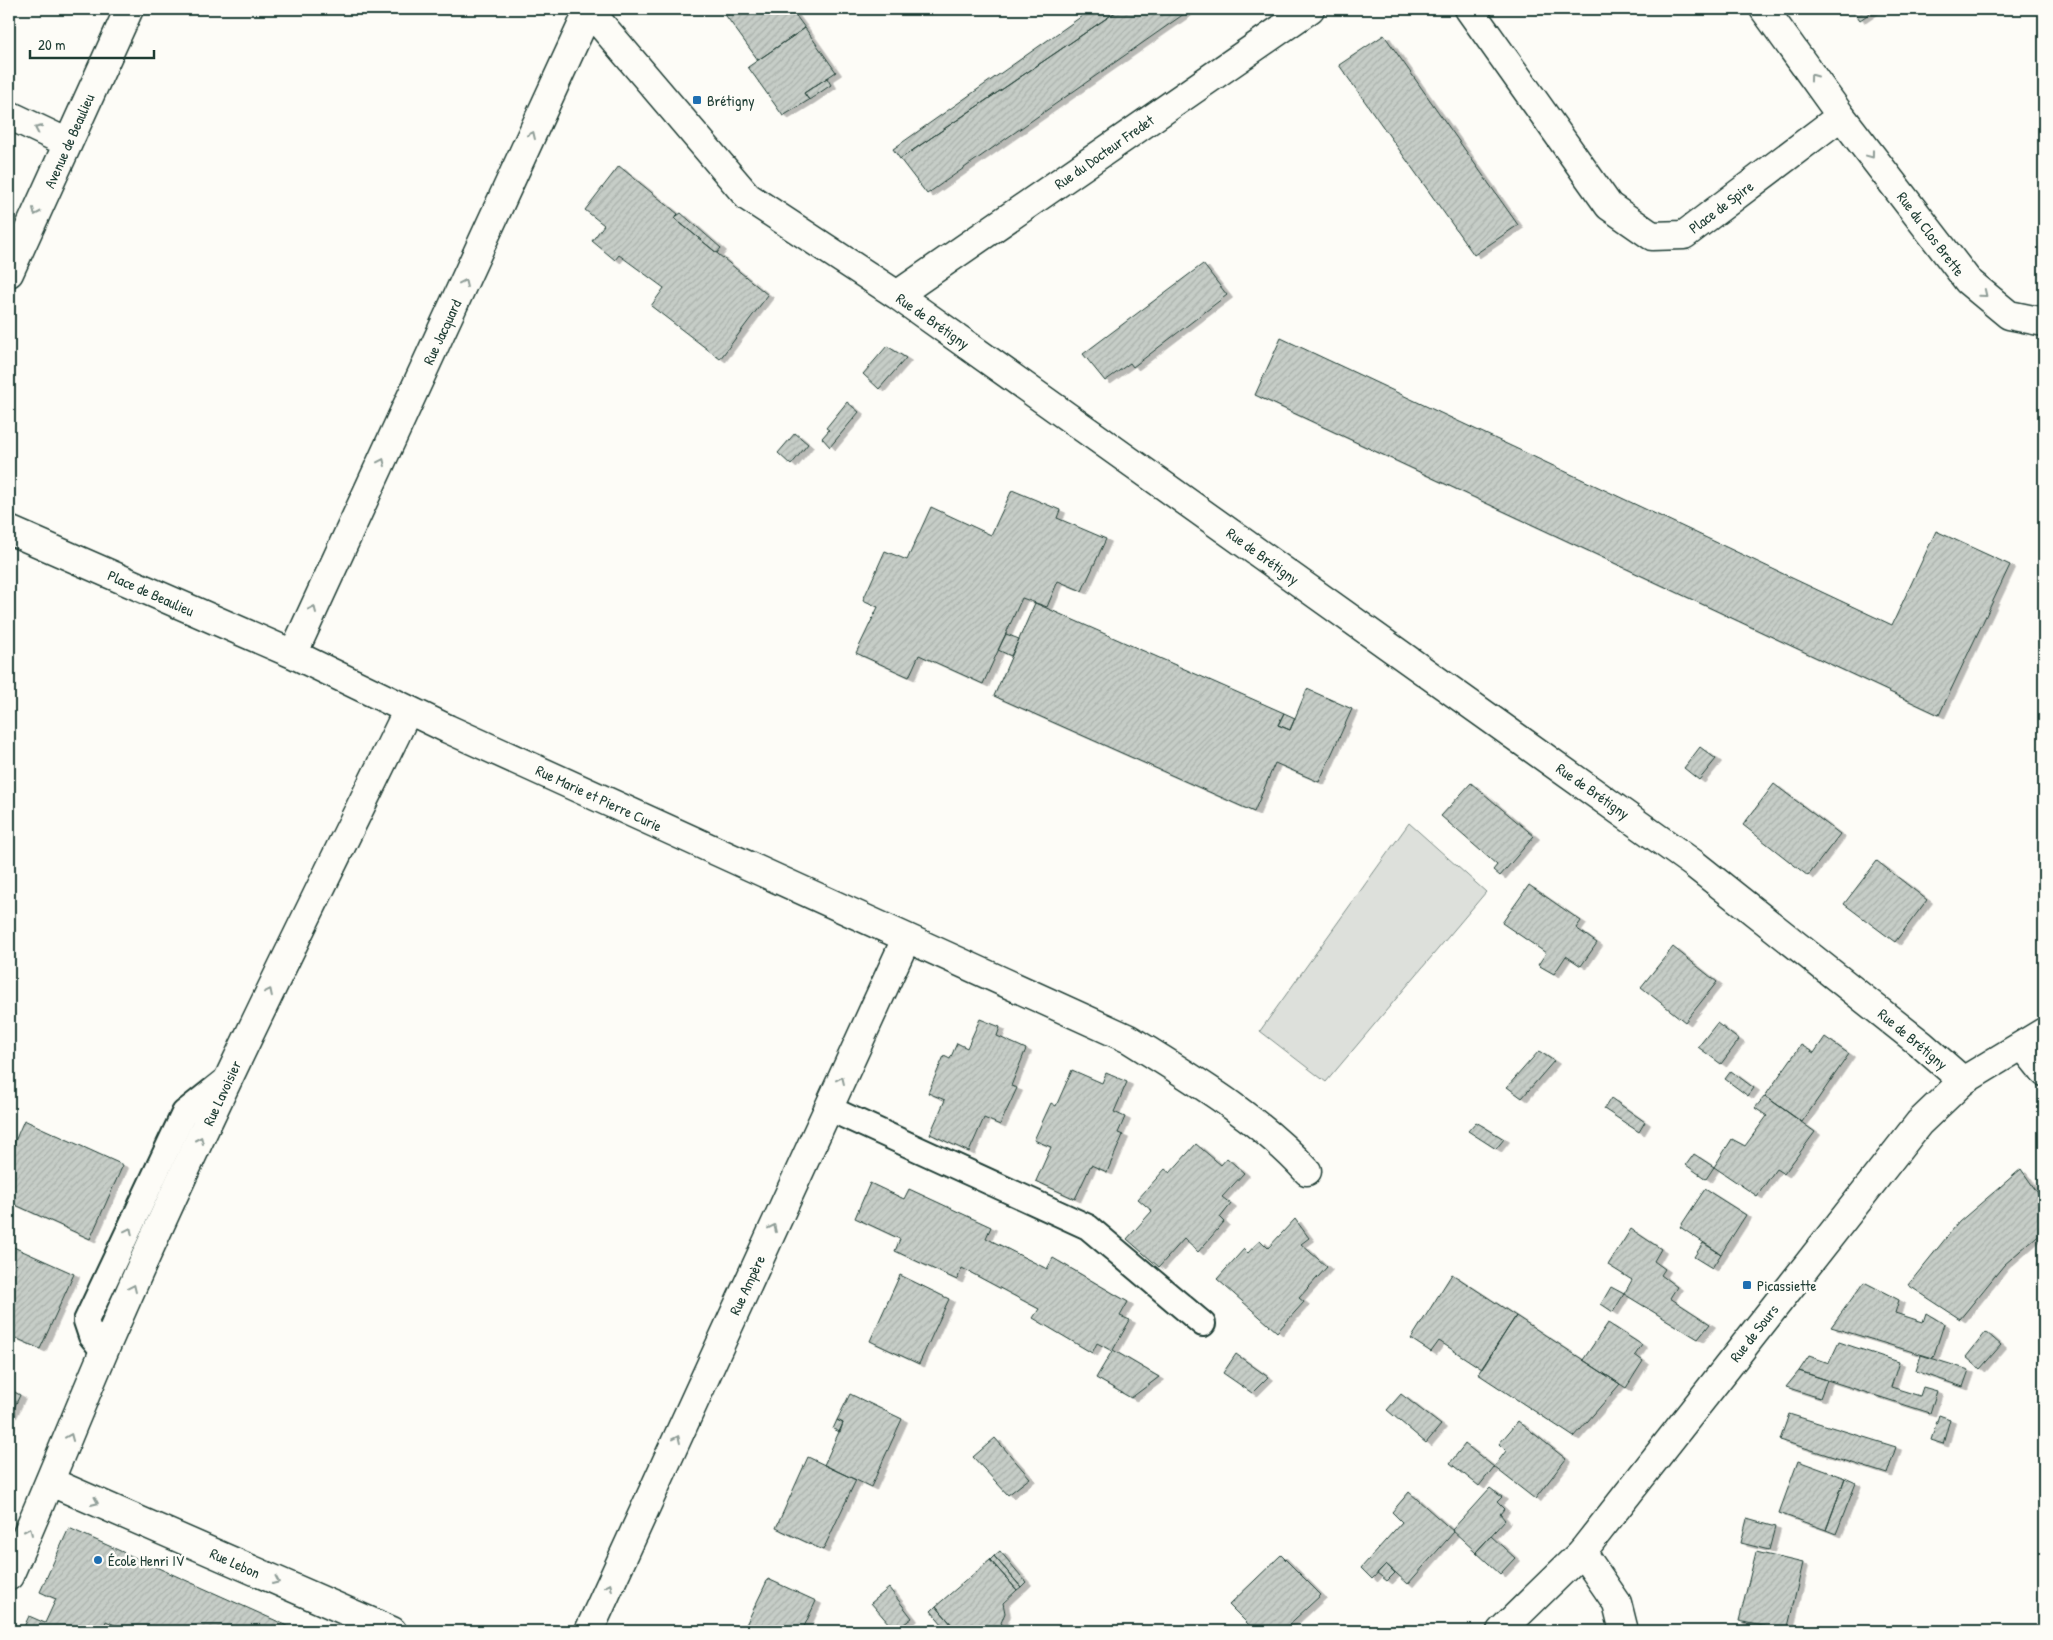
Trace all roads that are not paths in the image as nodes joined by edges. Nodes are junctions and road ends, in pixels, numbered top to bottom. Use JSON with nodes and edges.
{"nodes":[{"id":1,"x":129,"y":9,"type":"edge"},
{"id":2,"x":588,"y":9,"type":"edge"},
{"id":3,"x":1310,"y":9,"type":"edge"},
{"id":4,"x":1468,"y":9,"type":"edge"},
{"id":5,"x":1764,"y":9,"type":"edge"},
{"id":6,"x":9,"y":115,"type":"edge"},
{"id":7,"x":1841,"y":116,"type":"junction"},
{"id":8,"x":68,"y":143,"type":"junction"},
{"id":9,"x":9,"y":273,"type":"edge"},
{"id":10,"x":897,"y":295,"type":"junction"},
{"id":11,"x":2044,"y":322,"type":"edge"},
{"id":12,"x":9,"y":530,"type":"edge"},
{"id":13,"x":293,"y":654,"type":"junction"},
{"id":14,"x":408,"y":710,"type":"junction"},
{"id":15,"x":906,"y":939,"type":"junction"},
{"id":16,"x":2034,"y":1039,"type":"edge"},
{"id":17,"x":2044,"y":1072,"type":"edge"},
{"id":18,"x":1962,"y":1081,"type":"junction"},
{"id":19,"x":828,"y":1108,"type":"junction"},
{"id":20,"x":1307,"y":1172,"type":"dead end"},
{"id":21,"x":1203,"y":1324,"type":"dead end"},
{"id":22,"x":51,"y":1482,"type":"junction"},
{"id":23,"x":1582,"y":1552,"type":"junction"},
{"id":24,"x":9,"y":1576,"type":"edge"},
{"id":25,"x":392,"y":1631,"type":"edge"},
{"id":26,"x":588,"y":1631,"type":"edge"},
{"id":27,"x":1501,"y":1631,"type":"edge"},
{"id":28,"x":1624,"y":1631,"type":"edge"}],
"edges":[{"from":1,"to":8,"type":"street","name":"Avenue de Beaulieu"},
{"from":2,"to":10,"type":"street","name":"Rue de Brétigny"},
{"from":13,"to":2,"type":"street","name":"Rue Jacquard","one_way":true},
{"from":3,"to":10,"type":"street","name":"Rue du Docteur Fredet"},
{"from":4,"to":7,"type":"street","name":"Place de Spire"},
{"from":7,"to":5,"type":"street","one_way":true},
{"from":8,"to":6,"type":"street","one_way":true},
{"from":7,"to":11,"type":"street","name":"Rue du Clos Brette","one_way":true},
{"from":8,"to":9,"type":"street","name":"Avenue de Beaulieu","one_way":true},
{"from":10,"to":18,"type":"street","name":"Rue de Brétigny"},
{"from":12,"to":13,"type":"street","name":"Place de Beaulieu"},
{"from":13,"to":14,"type":"street","name":"Rue Marie et Pierre Curie"},
{"from":14,"to":15,"type":"street","name":"Rue Marie et Pierre Curie"},
{"from":22,"to":14,"type":"street","name":"Rue Lavoisier","one_way":true},
{"from":19,"to":15,"type":"street","name":"Rue Ampère","one_way":true},
{"from":15,"to":20,"type":"street","name":"Rue Marie et Pierre Curie"},
{"from":16,"to":17,"type":"street"},
{"from":16,"to":18,"type":"street","name":"Rue de Sours"},
{"from":18,"to":23,"type":"street","name":"Rue de Sours"},
{"from":19,"to":21,"type":"lane"},
{"from":26,"to":19,"type":"street","name":"Rue Ampère","one_way":true},
{"from":24,"to":22,"type":"street","name":"Rue Lavoisier","one_way":true},
{"from":22,"to":25,"type":"street","name":"Rue Lebon","one_way":true},
{"from":23,"to":27,"type":"street","name":"Rue de Sours"},
{"from":23,"to":28,"type":"street"}]}
